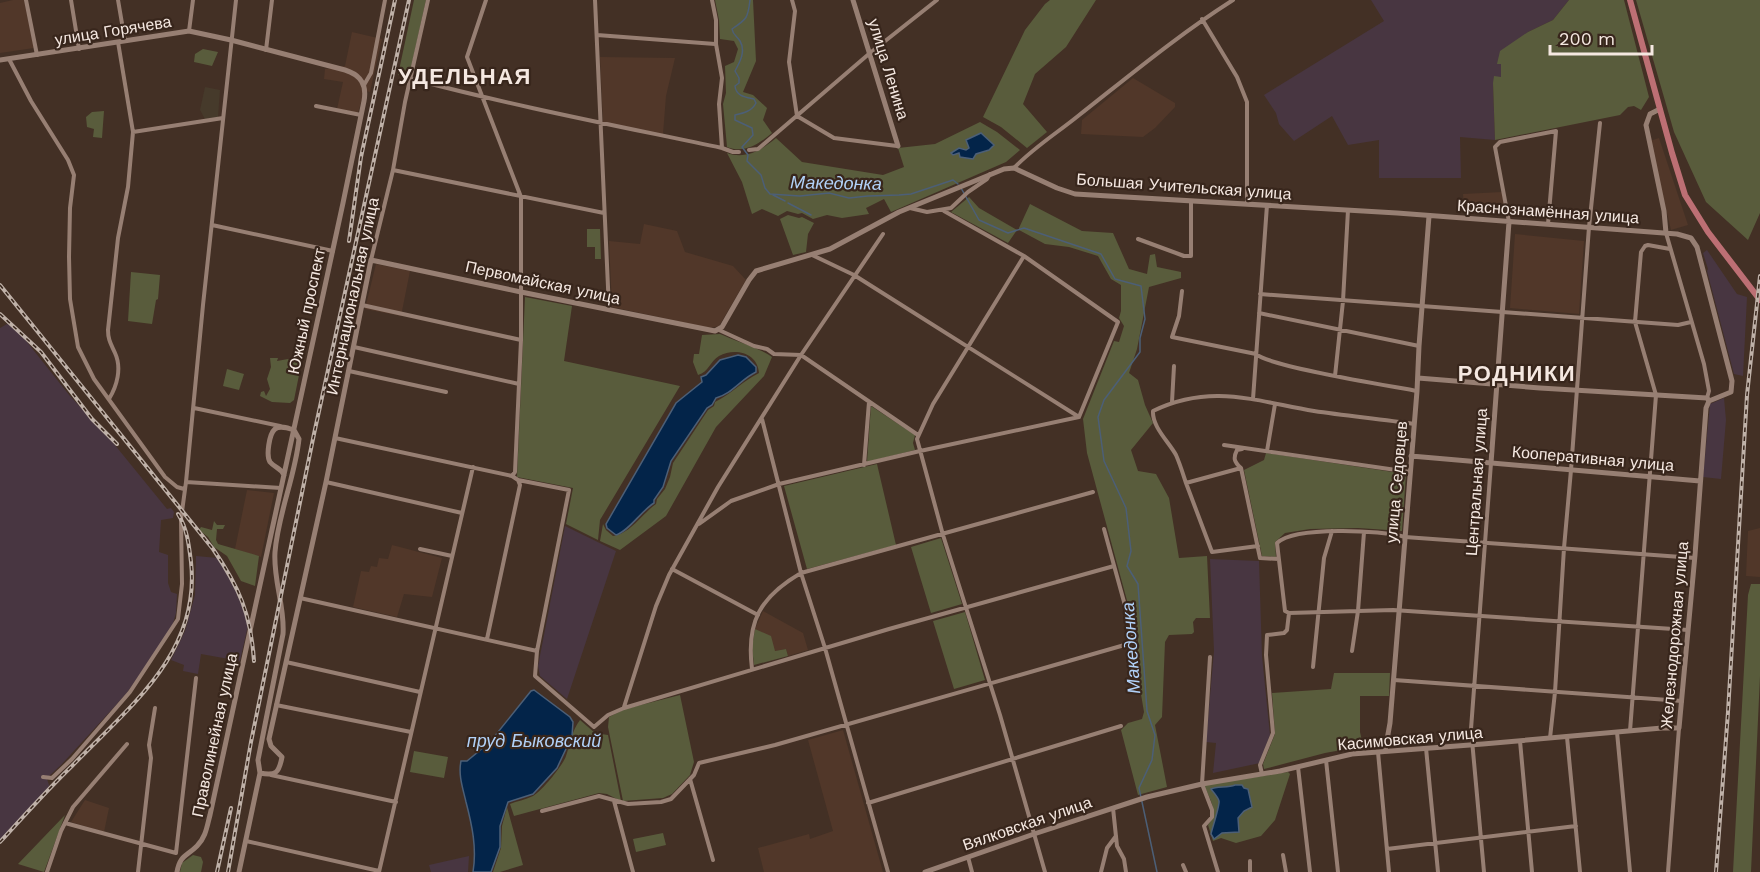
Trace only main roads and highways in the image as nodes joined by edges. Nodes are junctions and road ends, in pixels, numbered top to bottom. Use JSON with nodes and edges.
{"nodes":[{"id":1,"x":853,"y":0,"type":"edge"},
{"id":2,"x":1630,"y":0,"type":"edge"},
{"id":3,"x":0,"y":60,"type":"edge"},
{"id":4,"x":364,"y":85,"type":"joint"},
{"id":5,"x":1660,"y":109,"type":"junction"},
{"id":6,"x":898,"y":146,"type":"road end"},
{"id":7,"x":1429,"y":216,"type":"junction"},
{"id":8,"x":1509,"y":222,"type":"junction"},
{"id":9,"x":1666,"y":233,"type":"junction"},
{"id":10,"x":371,"y":260,"type":"joint"},
{"id":11,"x":1760,"y":300,"type":"edge"},
{"id":12,"x":709,"y":330,"type":"joint"},
{"id":13,"x":1418,"y":378,"type":"junction"},
{"id":14,"x":1497,"y":384,"type":"junction"},
{"id":15,"x":1708,"y":399,"type":"junction"},
{"id":16,"x":294,"y":430,"type":"junction"},
{"id":17,"x":1411,"y":456,"type":"junction"},
{"id":18,"x":287,"y":461,"type":"junction"},
{"id":19,"x":1491,"y":463,"type":"junction"},
{"id":20,"x":277,"y":467,"type":"junction"},
{"id":21,"x":284,"y":476,"type":"junction"},
{"id":22,"x":1700,"y":481,"type":"junction"},
{"id":23,"x":251,"y":629,"type":"joint"},
{"id":24,"x":1679,"y":728,"type":"joint"},
{"id":25,"x":1385,"y":751,"type":"junction"},
{"id":26,"x":260,"y":773,"type":"junction"},
{"id":27,"x":1147,"y":797,"type":"joint"},
{"id":28,"x":177,"y":872,"type":"edge"},
{"id":29,"x":239,"y":872,"type":"edge"},
{"id":30,"x":925,"y":872,"type":"edge"}],
"edges":[{"from":1,"to":6,"type":"main road","name":"улица Ленина"},
{"from":2,"to":5,"type":"main road"},
{"from":3,"to":4,"type":"main road","name":"улица Горячева"},
{"from":4,"to":16,"type":"main road","name":"Южный проспект"},
{"from":5,"to":9,"type":"main road"},
{"from":5,"to":11,"type":"main road"},
{"from":7,"to":8,"type":"main road","name":"Краснознамённая улица"},
{"from":7,"to":12,"type":"main road","name":"Большая Учительская улица"},
{"from":7,"to":13,"type":"main road","name":"улица Седовцев"},
{"from":8,"to":9,"type":"main road","name":"Краснознамённая улица"},
{"from":8,"to":14,"type":"main road","name":"Центральная улица"},
{"from":9,"to":15,"type":"main road","name":"Краснознамённая улица"},
{"from":10,"to":12,"type":"main road","name":"Первомайская улица"},
{"from":10,"to":26,"type":"main road","name":"Интернациональная улица"},
{"from":13,"to":14,"type":"main road"},
{"from":13,"to":17,"type":"main road","name":"улица Седовцев"},
{"from":14,"to":15,"type":"main road"},
{"from":14,"to":19,"type":"main road","name":"Центральная улица"},
{"from":15,"to":22,"type":"main road","name":"Железнодорожная улица"},
{"from":16,"to":18,"type":"main road","name":"Южный проспект"},
{"from":16,"to":20,"type":"main road"},
{"from":16,"to":26,"type":"main road"},
{"from":17,"to":19,"type":"main road","name":"Кооперативная улица"},
{"from":17,"to":25,"type":"main road","name":"улица Седовцев"},
{"from":18,"to":20,"type":"main road"},
{"from":18,"to":21,"type":"main road","name":"Южный проспект"},
{"from":19,"to":22,"type":"main road","name":"Кооперативная улица"},
{"from":20,"to":21,"type":"main road"},
{"from":21,"to":23,"type":"main road","name":"Южный проспект"},
{"from":22,"to":24,"type":"main road","name":"Железнодорожная улица"},
{"from":23,"to":28,"type":"main road","name":"Праволинейная улица"},
{"from":24,"to":25,"type":"main road","name":"Касимовская улица"},
{"from":25,"to":27,"type":"main road","name":"Касимовская улица"},
{"from":26,"to":29,"type":"main road"},
{"from":27,"to":30,"type":"main road","name":"Вялковская улица"}]}
